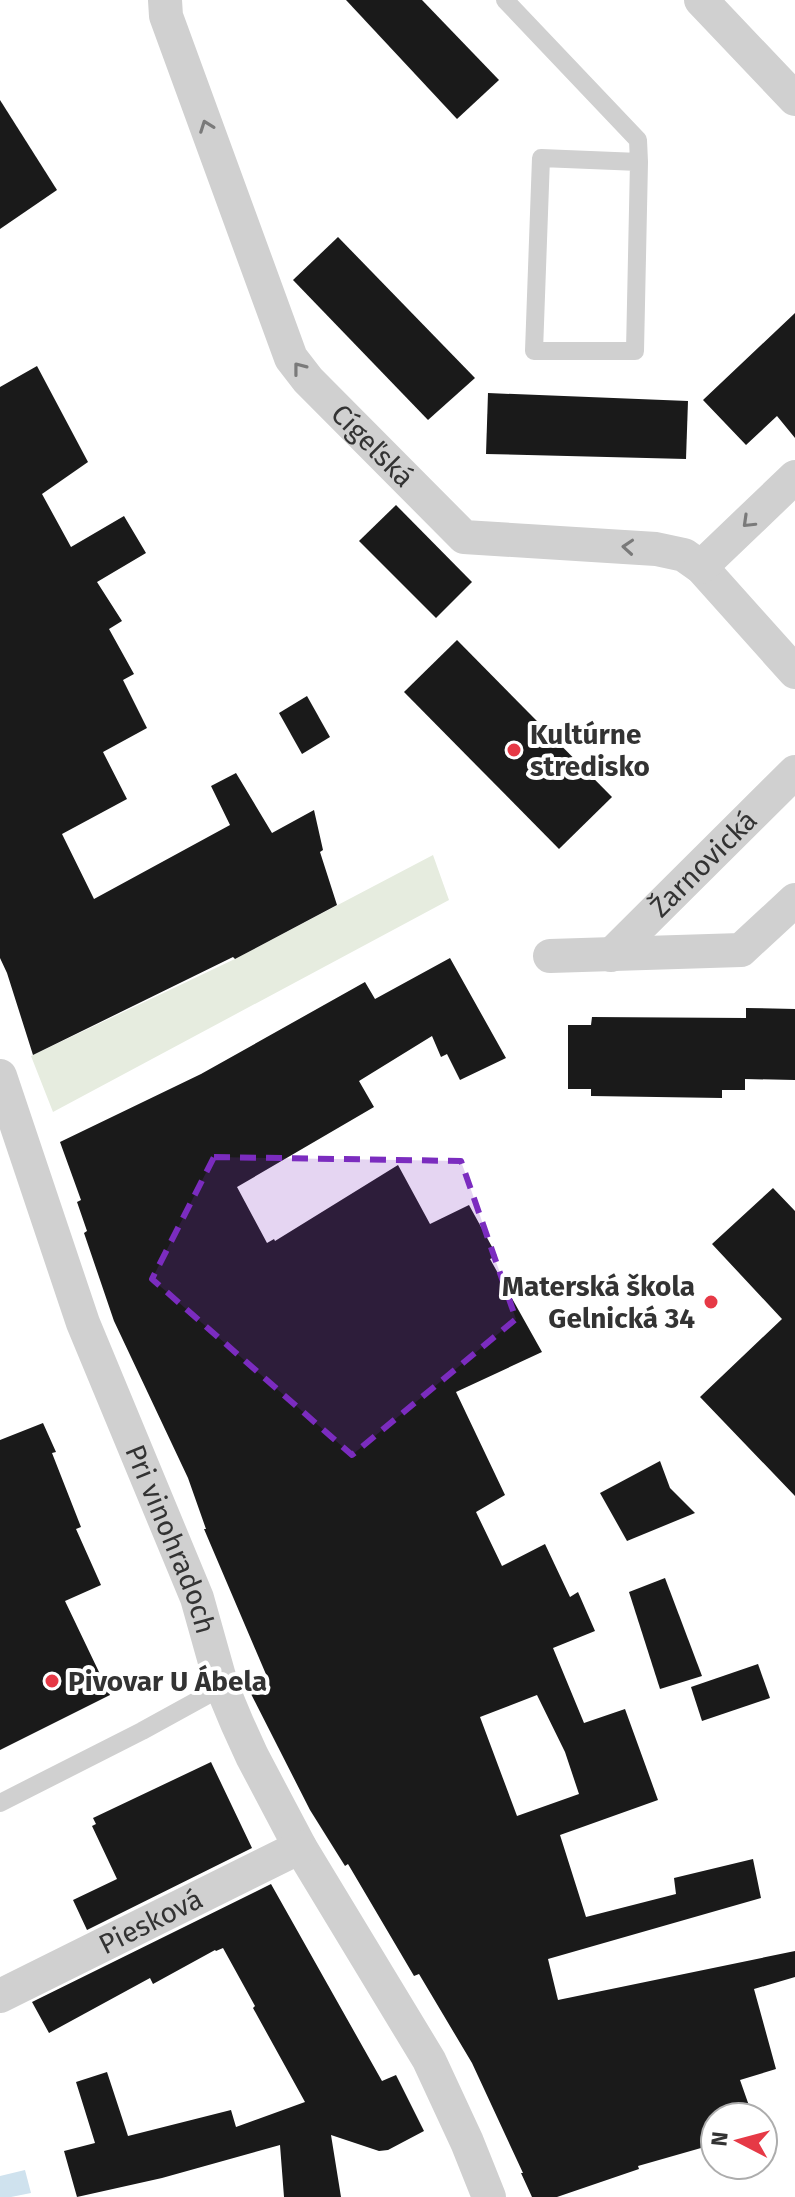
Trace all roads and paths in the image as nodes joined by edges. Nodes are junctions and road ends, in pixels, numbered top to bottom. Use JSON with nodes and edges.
{"nodes":[{"id":1,"x":165,"y":0,"type":"edge"},
{"id":2,"x":505,"y":0,"type":"edge"},
{"id":3,"x":701,"y":0,"type":"edge"},
{"id":4,"x":795,"y":99,"type":"edge"},
{"id":5,"x":639,"y":162,"type":"junction"},
{"id":6,"x":795,"y":477,"type":"edge"},
{"id":7,"x":701,"y":567,"type":"junction"},
{"id":8,"x":795,"y":672,"type":"edge"},
{"id":9,"x":795,"y":772,"type":"edge"},
{"id":10,"x":795,"y":900,"type":"edge"},
{"id":11,"x":611,"y":955,"type":"junction"},
{"id":12,"x":550,"y":956,"type":"dead end"},
{"id":13,"x":0,"y":1076,"type":"edge"},
{"id":14,"x":222,"y":1687,"type":"junction"},
{"id":15,"x":0,"y":1803,"type":"edge"},
{"id":16,"x":300,"y":1847,"type":"junction"},
{"id":17,"x":0,"y":1996,"type":"edge"},
{"id":18,"x":489,"y":2197,"type":"edge"}],
"edges":[{"from":7,"to":1,"type":"street","name":"Cígeľská","one_way":true},
{"from":2,"to":5,"type":"lane"},
{"from":3,"to":4,"type":"street"},
{"from":5,"to":5,"type":"lane"},
{"from":6,"to":7,"type":"street","one_way":true},
{"from":7,"to":8,"type":"street"},
{"from":9,"to":11,"type":"street","name":"Žarnovická"},
{"from":10,"to":11,"type":"street","name":"Žarnovická"},
{"from":11,"to":12,"type":"street","name":"Žarnovická"},
{"from":13,"to":14,"type":"street","name":"Pri vinohradoch"},
{"from":14,"to":15,"type":"lane"},
{"from":14,"to":16,"type":"street","name":"Pri vinohradoch"},
{"from":16,"to":17,"type":"street","name":"Piesková"},
{"from":16,"to":18,"type":"street","name":"Pri vinohradoch"}]}
